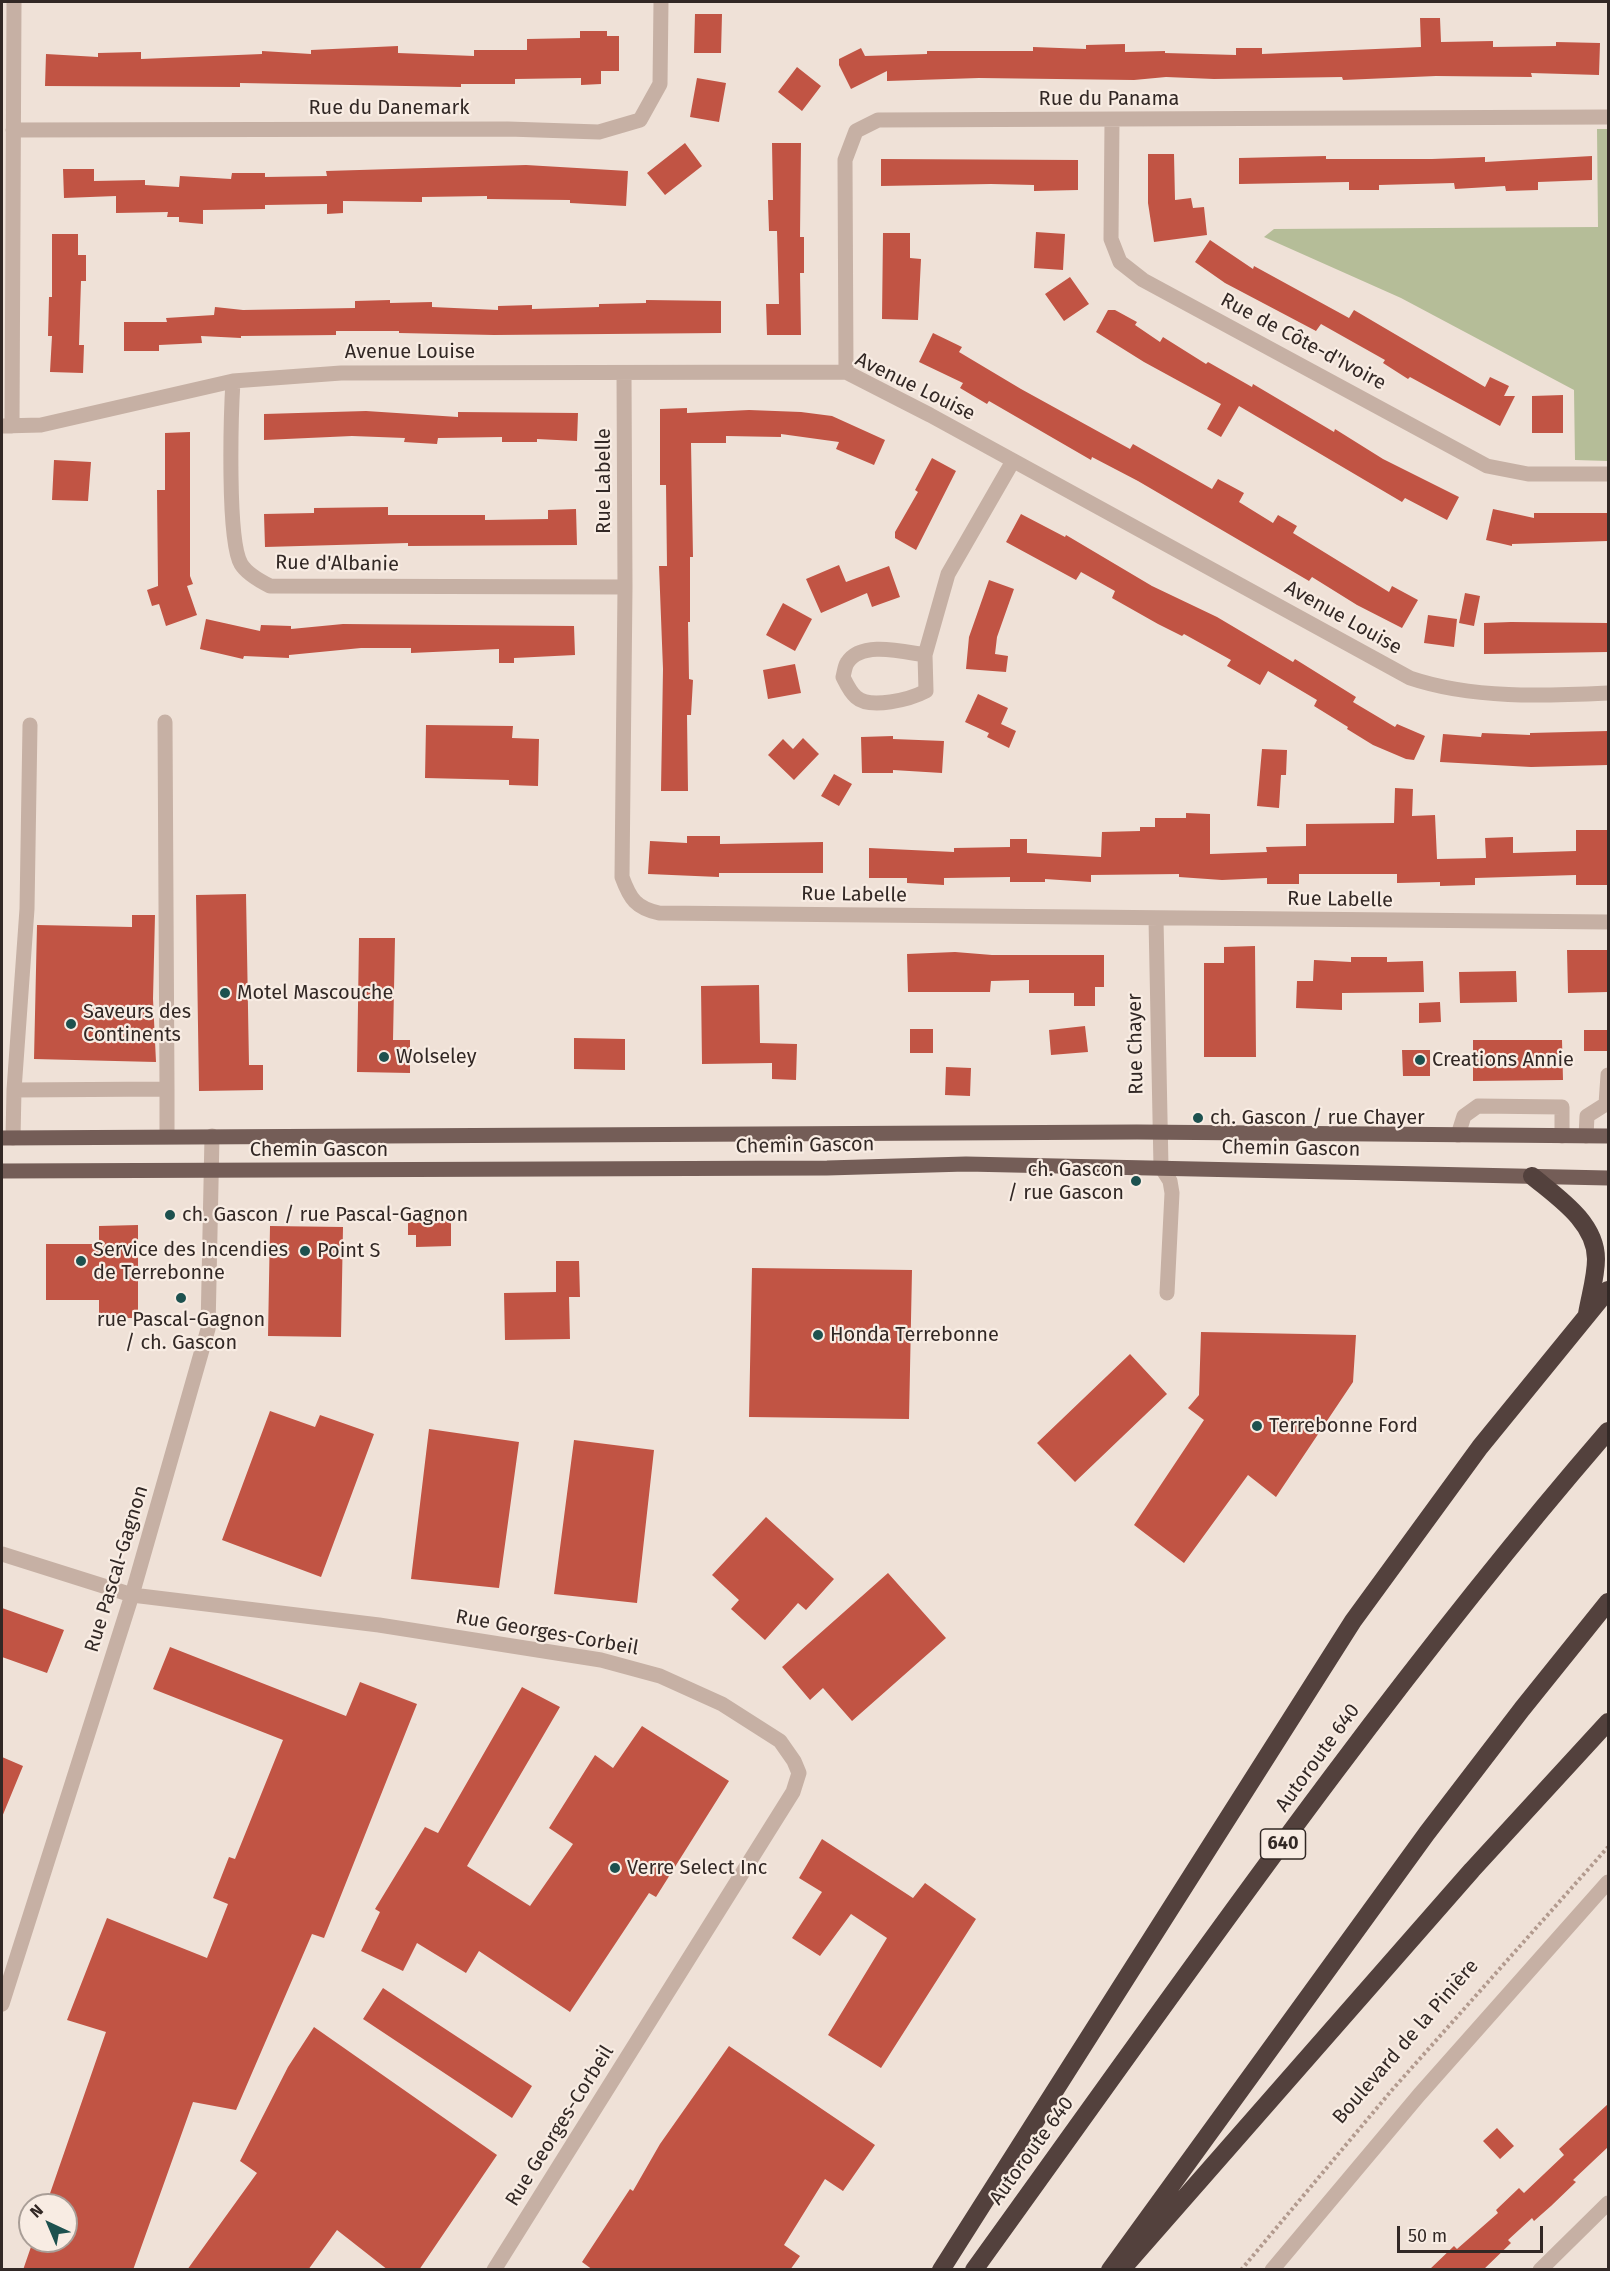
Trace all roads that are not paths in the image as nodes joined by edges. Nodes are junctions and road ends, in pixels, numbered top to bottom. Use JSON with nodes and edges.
{"nodes":[{"id":1,"x":14,"y":2,"type":"edge"},
{"id":2,"x":661,"y":2,"type":"edge"},
{"id":3,"x":1608,"y":117,"type":"edge"},
{"id":4,"x":1112,"y":121,"type":"junction"},
{"id":5,"x":13,"y":130,"type":"junction"},
{"id":6,"x":846,"y":372,"type":"junction"},
{"id":7,"x":624,"y":374,"type":"junction"},
{"id":8,"x":233,"y":381,"type":"junction"},
{"id":9,"x":7,"y":426,"type":"edge"},
{"id":10,"x":1013,"y":461,"type":"junction"},
{"id":11,"x":1608,"y":474,"type":"edge"},
{"id":12,"x":625,"y":587,"type":"junction"},
{"id":13,"x":926,"y":655,"type":"junction"},
{"id":14,"x":1608,"y":693,"type":"edge"},
{"id":15,"x":165,"y":722,"type":"dead end"},
{"id":16,"x":30,"y":725,"type":"dead end"},
{"id":17,"x":1156,"y":919,"type":"junction"},
{"id":18,"x":1608,"y":922,"type":"edge"},
{"id":19,"x":1608,"y":1076,"type":"edge"},
{"id":20,"x":167,"y":1089,"type":"junction"},
{"id":21,"x":14,"y":1090,"type":"junction"},
{"id":22,"x":1160,"y":1133,"type":"junction"},
{"id":23,"x":167,"y":1136,"type":"junction"},
{"id":24,"x":212,"y":1136,"type":"junction"},
{"id":25,"x":1458,"y":1136,"type":"junction"},
{"id":26,"x":1562,"y":1136,"type":"junction"},
{"id":27,"x":1586,"y":1136,"type":"junction"},
{"id":28,"x":1608,"y":1136,"type":"edge"},
{"id":29,"x":7,"y":1138,"type":"edge"},
{"id":30,"x":1161,"y":1167,"type":"junction"},
{"id":31,"x":2,"y":1171,"type":"edge"},
{"id":32,"x":210,"y":1172,"type":"junction"},
{"id":33,"x":1532,"y":1176,"type":"junction"},
{"id":34,"x":1608,"y":1178,"type":"edge"},
{"id":35,"x":1608,"y":1290,"type":"edge"},
{"id":36,"x":1167,"y":1293,"type":"dead end"},
{"id":37,"x":1586,"y":1316,"type":"junction"},
{"id":38,"x":1608,"y":1431,"type":"edge"},
{"id":39,"x":2,"y":1554,"type":"edge"},
{"id":40,"x":132,"y":1595,"type":"junction"},
{"id":41,"x":1608,"y":1602,"type":"edge"},
{"id":42,"x":1608,"y":1722,"type":"edge"},
{"id":43,"x":1608,"y":1882,"type":"edge"},
{"id":44,"x":2,"y":2004,"type":"edge"},
{"id":45,"x":1608,"y":2203,"type":"edge"},
{"id":46,"x":494,"y":2270,"type":"edge"},
{"id":47,"x":941,"y":2270,"type":"edge"},
{"id":48,"x":974,"y":2270,"type":"edge"},
{"id":49,"x":1110,"y":2270,"type":"edge"},
{"id":50,"x":1122,"y":2270,"type":"edge"},
{"id":51,"x":1272,"y":2270,"type":"edge"},
{"id":52,"x":1540,"y":2270,"type":"edge"}],
"edges":[{"from":1,"to":5,"type":"street"},
{"from":2,"to":5,"type":"street","name":"Rue du Danemark"},
{"from":3,"to":4,"type":"street","name":"Rue du Panama"},
{"from":4,"to":6,"type":"street","name":"Rue du Panama"},
{"from":4,"to":11,"type":"street","name":"Rue de Côte-d'Ivoire"},
{"from":5,"to":9,"type":"street"},
{"from":6,"to":7,"type":"street","name":"Avenue Louise"},
{"from":6,"to":10,"type":"street","name":"Avenue Louise"},
{"from":7,"to":8,"type":"street","name":"Avenue Louise"},
{"from":7,"to":12,"type":"street","name":"Rue Labelle"},
{"from":8,"to":9,"type":"street","name":"Avenue Louise"},
{"from":8,"to":12,"type":"street","name":"Rue d'Albanie"},
{"from":10,"to":13,"type":"street"},
{"from":10,"to":14,"type":"street","name":"Avenue Louise"},
{"from":12,"to":17,"type":"street","name":"Rue Labelle"},
{"from":13,"to":13,"type":"street"},
{"from":15,"to":20,"type":"street"},
{"from":16,"to":21,"type":"street"},
{"from":17,"to":18,"type":"street","name":"Rue Labelle"},
{"from":17,"to":22,"type":"street","name":"Rue Chayer"},
{"from":19,"to":27,"type":"street"},
{"from":20,"to":21,"type":"street"},
{"from":20,"to":23,"type":"street"},
{"from":21,"to":29,"type":"street"},
{"from":22,"to":24,"type":"main road","name":"Chemin Gascon"},
{"from":22,"to":25,"type":"main road","name":"Chemin Gascon"},
{"from":22,"to":30,"type":"street","name":"Rue Chayer"},
{"from":23,"to":24,"type":"main road","name":"Chemin Gascon"},
{"from":23,"to":29,"type":"main road","name":"Chemin Gascon"},
{"from":24,"to":32,"type":"street","name":"Rue Pascal-Gagnon"},
{"from":25,"to":26,"type":"main road","name":"Chemin Gascon"},
{"from":25,"to":26,"type":"street"},
{"from":26,"to":27,"type":"main road","name":"Chemin Gascon"},
{"from":27,"to":28,"type":"main road","name":"Chemin Gascon"},
{"from":30,"to":32,"type":"main road","name":"Chemin Gascon"},
{"from":30,"to":33,"type":"main road","name":"Chemin Gascon"},
{"from":30,"to":36,"type":"street"},
{"from":31,"to":32,"type":"main road","name":"Chemin Gascon"},
{"from":32,"to":40,"type":"street","name":"Rue Pascal-Gagnon"},
{"from":33,"to":34,"type":"main road","name":"Chemin Gascon"},
{"from":33,"to":37,"type":"highway"},
{"from":35,"to":37,"type":"highway"},
{"from":37,"to":47,"type":"highway"},
{"from":38,"to":48,"type":"highway","name":"Autoroute 640","number":"640"},
{"from":39,"to":40,"type":"street","name":"Rue Georges-Corbeil"},
{"from":40,"to":44,"type":"street","name":"Rue Pascal-Gagnon"},
{"from":40,"to":46,"type":"street","name":"Rue Georges-Corbeil"},
{"from":41,"to":49,"type":"highway"},
{"from":42,"to":50,"type":"highway"},
{"from":43,"to":51,"type":"street"},
{"from":45,"to":52,"type":"street"}]}
